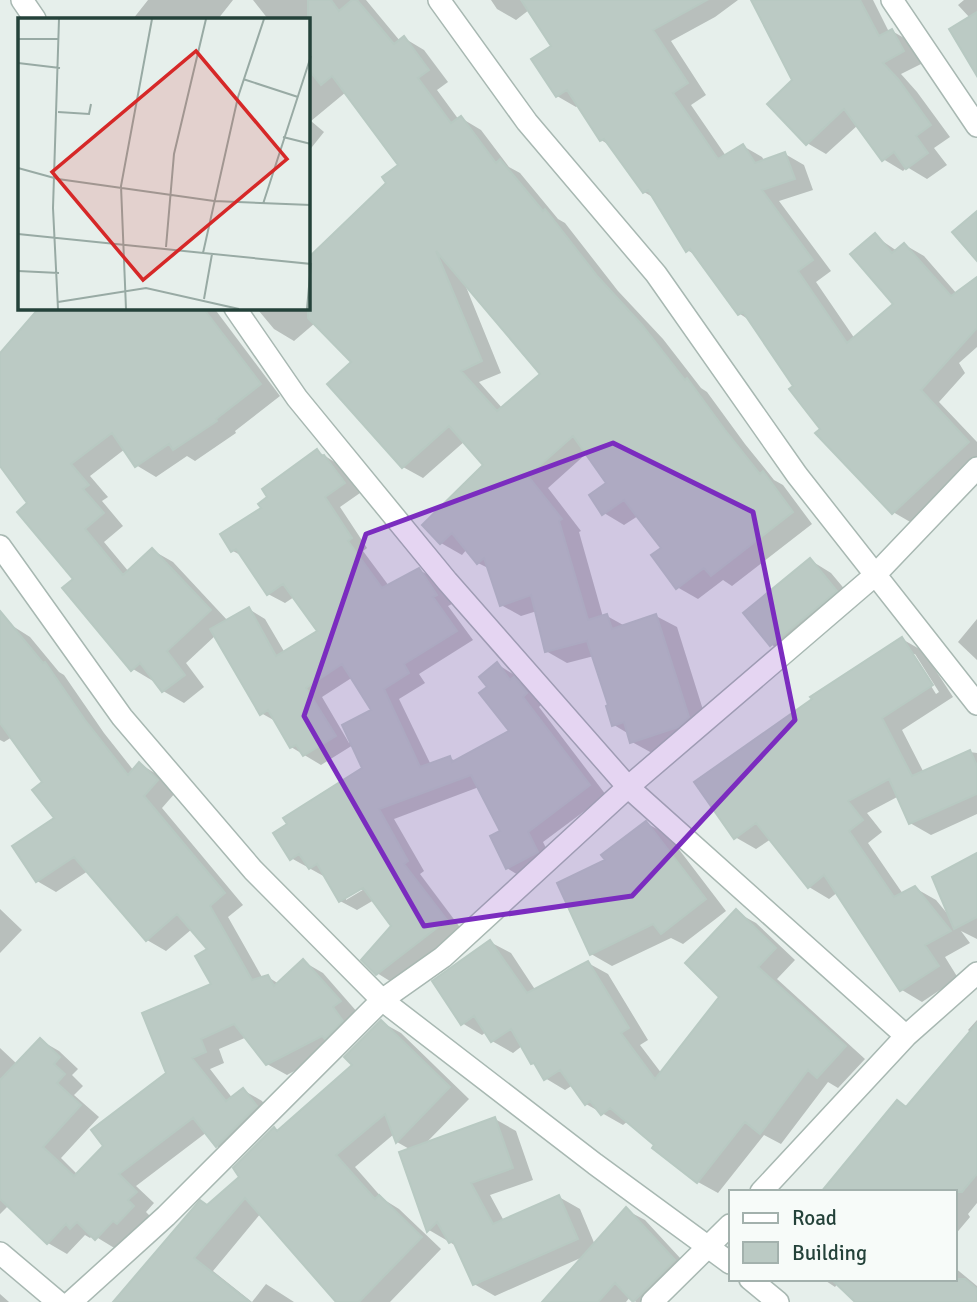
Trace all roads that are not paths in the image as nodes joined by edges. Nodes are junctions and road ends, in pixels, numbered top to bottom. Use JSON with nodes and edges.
{"nodes":[{"id":1,"x":22,"y":0,"type":"edge"},
{"id":2,"x":439,"y":0,"type":"edge"},
{"id":3,"x":892,"y":0,"type":"edge"},
{"id":4,"x":34,"y":18,"type":"edge"},
{"id":5,"x":977,"y":126,"type":"edge"},
{"id":6,"x":236,"y":310,"type":"edge"},
{"id":7,"x":977,"y":468,"type":"edge"},
{"id":8,"x":0,"y":546,"type":"edge"},
{"id":9,"x":874,"y":576,"type":"junction"},
{"id":10,"x":977,"y":704,"type":"edge"},
{"id":11,"x":628,"y":787,"type":"junction"},
{"id":12,"x":977,"y":973,"type":"edge"},
{"id":13,"x":382,"y":1000,"type":"junction"},
{"id":14,"x":906,"y":1036,"type":"junction"},
{"id":15,"x":763,"y":1190,"type":"edge"},
{"id":16,"x":729,"y":1226,"type":"edge"},
{"id":17,"x":710,"y":1247,"type":"junction"},
{"id":18,"x":0,"y":1253,"type":"edge"},
{"id":19,"x":729,"y":1263,"type":"edge"},
{"id":20,"x":752,"y":1281,"type":"edge"},
{"id":21,"x":58,"y":1302,"type":"edge"},
{"id":22,"x":71,"y":1302,"type":"edge"},
{"id":23,"x":652,"y":1302,"type":"edge"},
{"id":24,"x":778,"y":1302,"type":"edge"}],
"edges":[{"from":1,"to":4,"type":"street"},
{"from":2,"to":9,"type":"street"},
{"from":3,"to":5,"type":"street"},
{"from":6,"to":11,"type":"street"},
{"from":7,"to":9,"type":"street"},
{"from":8,"to":13,"type":"street"},
{"from":9,"to":10,"type":"street"},
{"from":9,"to":11,"type":"street"},
{"from":11,"to":13,"type":"street"},
{"from":11,"to":14,"type":"street"},
{"from":12,"to":14,"type":"street"},
{"from":13,"to":17,"type":"street"},
{"from":13,"to":22,"type":"street"},
{"from":14,"to":15,"type":"street"},
{"from":16,"to":17,"type":"street"},
{"from":17,"to":19,"type":"street"},
{"from":17,"to":23,"type":"street"},
{"from":18,"to":21,"type":"street"},
{"from":20,"to":24,"type":"street"}]}
